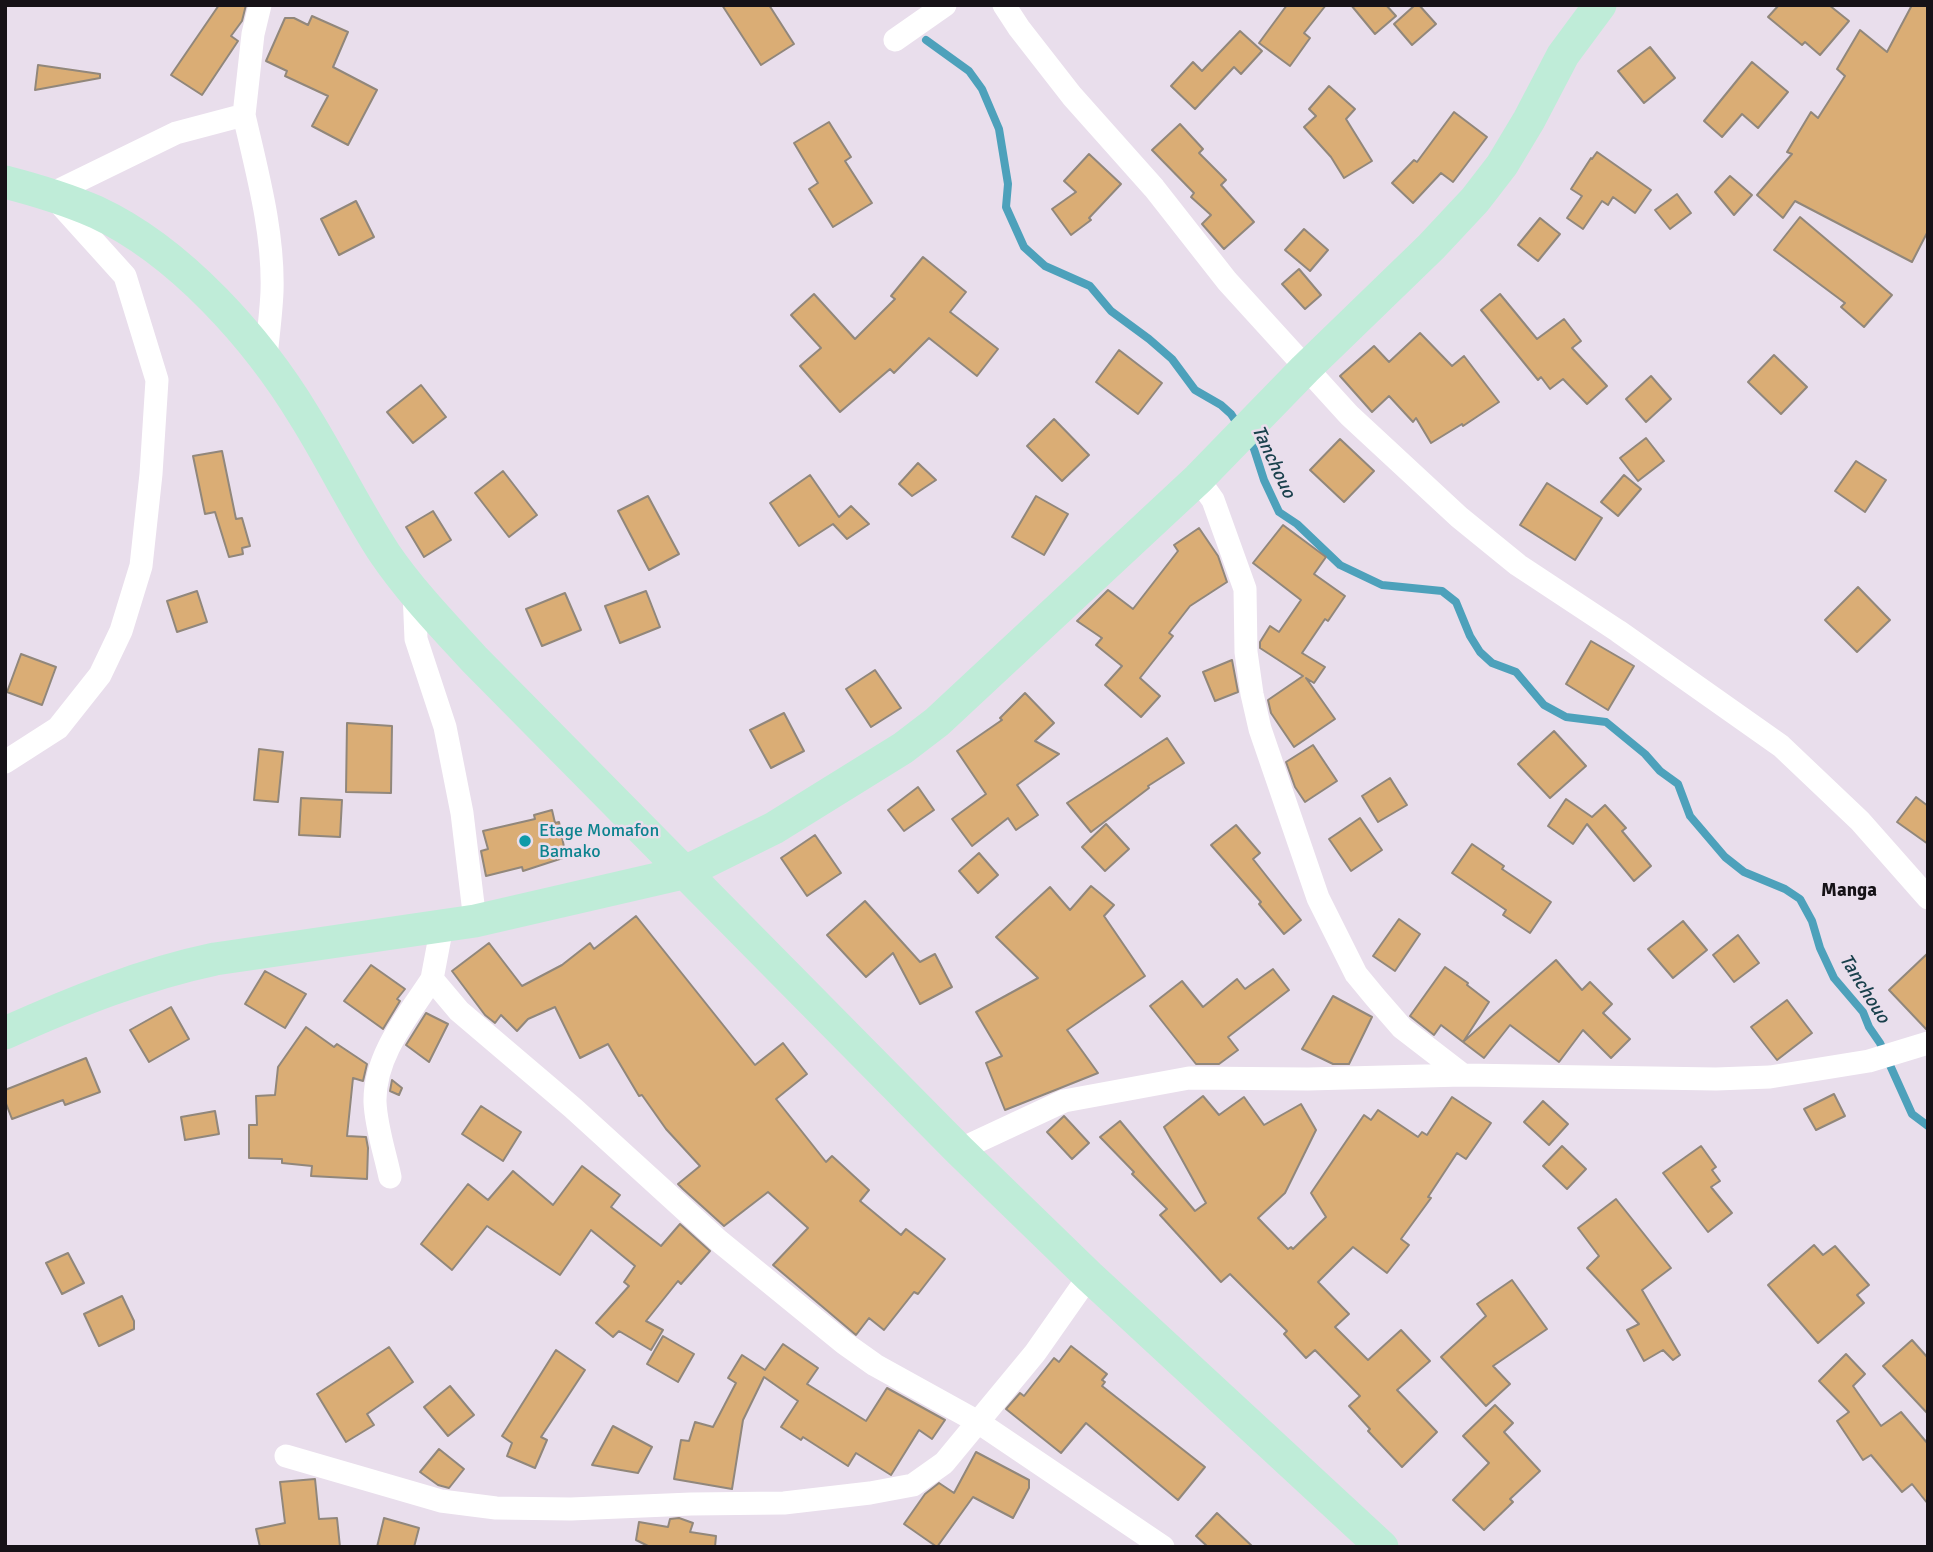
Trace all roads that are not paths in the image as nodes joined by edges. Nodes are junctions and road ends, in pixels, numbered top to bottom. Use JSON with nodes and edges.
{"nodes":[{"id":1,"x":260,"y":5,"type":"edge"},
{"id":2,"x":944,"y":5,"type":"edge"},
{"id":3,"x":1004,"y":5,"type":"edge"},
{"id":4,"x":1600,"y":5,"type":"edge"},
{"id":5,"x":895,"y":40,"type":"dead end"},
{"id":6,"x":244,"y":115,"type":"junction"},
{"id":7,"x":5,"y":182,"type":"edge"},
{"id":8,"x":51,"y":194,"type":"junction"},
{"id":9,"x":266,"y":357,"type":"junction"},
{"id":10,"x":1305,"y":369,"type":"junction"},
{"id":11,"x":1198,"y":480,"type":"junction"},
{"id":12,"x":414,"y":593,"type":"junction"},
{"id":13,"x":5,"y":762,"type":"edge"},
{"id":14,"x":683,"y":873,"type":"junction"},
{"id":15,"x":1928,"y":898,"type":"edge"},
{"id":16,"x":475,"y":921,"type":"junction"},
{"id":17,"x":442,"y":926,"type":"junction"},
{"id":18,"x":432,"y":979,"type":"junction"},
{"id":19,"x":5,"y":1033,"type":"edge"},
{"id":20,"x":1928,"y":1043,"type":"edge"},
{"id":21,"x":1463,"y":1075,"type":"junction"},
{"id":22,"x":959,"y":1150,"type":"junction"},
{"id":23,"x":390,"y":1177,"type":"dead end"},
{"id":24,"x":1088,"y":1276,"type":"junction"},
{"id":25,"x":978,"y":1422,"type":"junction"},
{"id":26,"x":286,"y":1456,"type":"dead end"},
{"id":27,"x":1163,"y":1547,"type":"edge"},
{"id":28,"x":1382,"y":1547,"type":"edge"}],
"edges":[{"from":1,"to":6,"type":"street"},
{"from":2,"to":5,"type":"street"},
{"from":3,"to":10,"type":"street"},
{"from":4,"to":10,"type":"street"},
{"from":6,"to":8,"type":"street"},
{"from":6,"to":9,"type":"street"},
{"from":7,"to":8,"type":"street"},
{"from":8,"to":9,"type":"street"},
{"from":8,"to":13,"type":"street"},
{"from":9,"to":12,"type":"street"},
{"from":10,"to":11,"type":"street"},
{"from":10,"to":15,"type":"street"},
{"from":11,"to":14,"type":"street"},
{"from":11,"to":21,"type":"street"},
{"from":12,"to":14,"type":"street"},
{"from":12,"to":16,"type":"street"},
{"from":14,"to":16,"type":"street"},
{"from":14,"to":22,"type":"street"},
{"from":16,"to":17,"type":"street"},
{"from":17,"to":18,"type":"street"},
{"from":17,"to":19,"type":"street"},
{"from":18,"to":23,"type":"street"},
{"from":18,"to":25,"type":"street"},
{"from":20,"to":21,"type":"street"},
{"from":21,"to":22,"type":"street"},
{"from":22,"to":24,"type":"street"},
{"from":24,"to":25,"type":"street"},
{"from":24,"to":28,"type":"street"},
{"from":25,"to":26,"type":"street"},
{"from":25,"to":27,"type":"street"}]}
